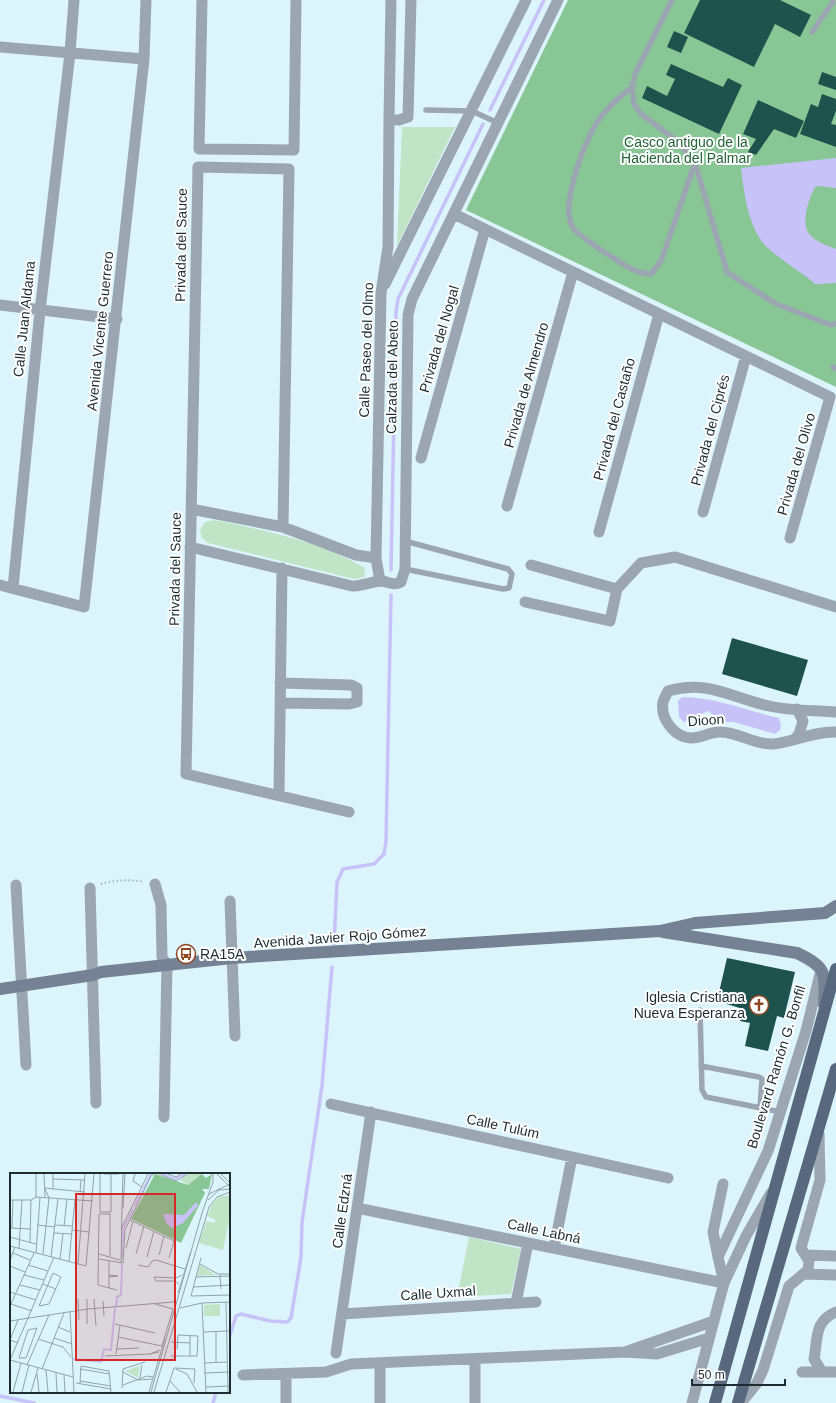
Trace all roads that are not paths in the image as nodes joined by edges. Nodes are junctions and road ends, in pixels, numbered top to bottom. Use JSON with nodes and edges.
{"nodes":[{"id":1,"x":74,"y":0,"type":"edge"},
{"id":2,"x":146,"y":0,"type":"edge"},
{"id":3,"x":202,"y":0,"type":"edge"},
{"id":4,"x":296,"y":0,"type":"edge"},
{"id":5,"x":391,"y":0,"type":"edge"},
{"id":6,"x":411,"y":0,"type":"edge"},
{"id":7,"x":526,"y":0,"type":"edge"},
{"id":8,"x":558,"y":0,"type":"edge"},
{"id":9,"x":672,"y":0,"type":"edge"},
{"id":10,"x":833,"y":1,"type":"edge"},
{"id":11,"x":812,"y":32,"type":"dead end"},
{"id":12,"x":0,"y":47,"type":"edge"},
{"id":13,"x":70,"y":53,"type":"junction"},
{"id":14,"x":144,"y":58,"type":"junction"},
{"id":15,"x":632,"y":87,"type":"junction"},
{"id":16,"x":426,"y":110,"type":"dead end"},
{"id":17,"x":472,"y":111,"type":"junction"},
{"id":18,"x":389,"y":119,"type":"junction"},
{"id":19,"x":498,"y":123,"type":"junction"},
{"id":20,"x":695,"y":163,"type":"junction"},
{"id":21,"x":454,"y":214,"type":"junction"},
{"id":22,"x":486,"y":229,"type":"junction"},
{"id":23,"x":573,"y":272,"type":"junction"},
{"id":24,"x":381,"y":293,"type":"junction"},
{"id":25,"x":0,"y":306,"type":"edge"},
{"id":26,"x":40,"y":310,"type":"junction"},
{"id":27,"x":659,"y":314,"type":"junction"},
{"id":28,"x":117,"y":319,"type":"junction"},
{"id":29,"x":836,"y":323,"type":"edge"},
{"id":30,"x":746,"y":356,"type":"junction"},
{"id":31,"x":421,"y":458,"type":"dead end"},
{"id":32,"x":507,"y":506,"type":"dead end"},
{"id":33,"x":191,"y":509,"type":"junction"},
{"id":34,"x":703,"y":512,"type":"dead end"},
{"id":35,"x":283,"y":527,"type":"junction"},
{"id":36,"x":598,"y":532,"type":"dead end"},
{"id":37,"x":790,"y":538,"type":"dead end"},
{"id":38,"x":405,"y":541,"type":"junction"},
{"id":39,"x":190,"y":547,"type":"junction"},
{"id":40,"x":376,"y":558,"type":"junction"},
{"id":41,"x":531,"y":565,"type":"dead end"},
{"id":42,"x":282,"y":568,"type":"junction"},
{"id":43,"x":405,"y":569,"type":"junction"},
{"id":44,"x":380,"y":581,"type":"junction"},
{"id":45,"x":0,"y":585,"type":"edge"},
{"id":46,"x":13,"y":588,"type":"junction"},
{"id":47,"x":617,"y":588,"type":"junction"},
{"id":48,"x":525,"y":602,"type":"dead end"},
{"id":49,"x":836,"y":607,"type":"edge"},
{"id":50,"x":280,"y":682,"type":"junction"},
{"id":51,"x":280,"y":703,"type":"junction"},
{"id":52,"x":797,"y":709,"type":"junction"},
{"id":53,"x":836,"y":712,"type":"edge"},
{"id":54,"x":836,"y":732,"type":"edge"},
{"id":55,"x":795,"y":739,"type":"junction"},
{"id":56,"x":279,"y":794,"type":"junction"},
{"id":57,"x":349,"y":812,"type":"dead end"},
{"id":58,"x":155,"y":884,"type":"road end"},
{"id":59,"x":16,"y":885,"type":"dead end"},
{"id":60,"x":90,"y":888,"type":"road end"},
{"id":61,"x":230,"y":901,"type":"dead end"},
{"id":62,"x":836,"y":906,"type":"edge"},
{"id":63,"x":660,"y":931,"type":"junction"},
{"id":64,"x":232,"y":958,"type":"junction"},
{"id":65,"x":167,"y":965,"type":"junction"},
{"id":66,"x":836,"y":969,"type":"edge"},
{"id":67,"x":821,"y":970,"type":"junction"},
{"id":68,"x":93,"y":975,"type":"junction"},
{"id":69,"x":22,"y":986,"type":"junction"},
{"id":70,"x":0,"y":989,"type":"edge"},
{"id":71,"x":700,"y":1010,"type":"dead end"},
{"id":72,"x":824,"y":1010,"type":"junction"},
{"id":73,"x":235,"y":1036,"type":"dead end"},
{"id":74,"x":26,"y":1065,"type":"dead end"},
{"id":75,"x":701,"y":1066,"type":"junction"},
{"id":76,"x":836,"y":1069,"type":"edge"},
{"id":77,"x":831,"y":1100,"type":"edge"},
{"id":78,"x":96,"y":1102,"type":"dead end"},
{"id":79,"x":331,"y":1104,"type":"dead end"},
{"id":80,"x":760,"y":1108,"type":"junction"},
{"id":81,"x":371,"y":1112,"type":"junction"},
{"id":82,"x":781,"y":1112,"type":"junction"},
{"id":83,"x":164,"y":1117,"type":"dead end"},
{"id":84,"x":819,"y":1129,"type":"junction"},
{"id":85,"x":572,"y":1157,"type":"junction"},
{"id":86,"x":668,"y":1178,"type":"dead end"},
{"id":87,"x":723,"y":1184,"type":"dead end"},
{"id":88,"x":776,"y":1184,"type":"junction"},
{"id":89,"x":357,"y":1208,"type":"junction"},
{"id":90,"x":528,"y":1243,"type":"junction"},
{"id":91,"x":554,"y":1248,"type":"junction"},
{"id":92,"x":806,"y":1255,"type":"junction"},
{"id":93,"x":819,"y":1256,"type":"junction"},
{"id":94,"x":836,"y":1256,"type":"edge"},
{"id":95,"x":718,"y":1257,"type":"junction"},
{"id":96,"x":804,"y":1274,"type":"junction"},
{"id":97,"x":816,"y":1274,"type":"junction"},
{"id":98,"x":836,"y":1275,"type":"edge"},
{"id":99,"x":724,"y":1283,"type":"junction"},
{"id":100,"x":536,"y":1302,"type":"dead end"},
{"id":101,"x":516,"y":1303,"type":"junction"},
{"id":102,"x":836,"y":1312,"type":"edge"},
{"id":103,"x":342,"y":1314,"type":"junction"},
{"id":104,"x":714,"y":1321,"type":"junction"},
{"id":105,"x":709,"y":1338,"type":"junction"},
{"id":106,"x":625,"y":1352,"type":"junction"},
{"id":107,"x":336,"y":1354,"type":"dead end"},
{"id":108,"x":475,"y":1359,"type":"junction"},
{"id":109,"x":380,"y":1363,"type":"junction"},
{"id":110,"x":802,"y":1372,"type":"dead end"},
{"id":111,"x":822,"y":1372,"type":"junction"},
{"id":112,"x":836,"y":1372,"type":"edge"},
{"id":113,"x":286,"y":1374,"type":"junction"},
{"id":114,"x":243,"y":1375,"type":"dead end"},
{"id":115,"x":286,"y":1403,"type":"edge"},
{"id":116,"x":380,"y":1403,"type":"edge"},
{"id":117,"x":475,"y":1403,"type":"edge"},
{"id":118,"x":692,"y":1403,"type":"edge"},
{"id":119,"x":715,"y":1403,"type":"edge"},
{"id":120,"x":738,"y":1403,"type":"edge"},
{"id":121,"x":742,"y":1403,"type":"edge"}],
"edges":[{"from":1,"to":13,"type":"street","name":"Calle Juan Aldama"},
{"from":2,"to":14,"type":"street","name":"Avenida Vicente Guerrero"},
{"from":3,"to":4,"type":"street"},
{"from":5,"to":18,"type":"street","name":"Calle Paseo del Olmo"},
{"from":6,"to":18,"type":"street"},
{"from":7,"to":17,"type":"street"},
{"from":8,"to":19,"type":"street","name":"Calzada del Abeto"},
{"from":9,"to":15,"type":"lane"},
{"from":10,"to":11,"type":"lane"},
{"from":12,"to":13,"type":"street"},
{"from":13,"to":14,"type":"street"},
{"from":13,"to":26,"type":"street","name":"Calle Juan Aldama"},
{"from":14,"to":28,"type":"street","name":"Avenida Vicente Guerrero"},
{"from":15,"to":20,"type":"lane"},
{"from":15,"to":20,"type":"lane"},
{"from":16,"to":17,"type":"lane"},
{"from":17,"to":19,"type":"lane"},
{"from":17,"to":24,"type":"street"},
{"from":18,"to":24,"type":"street","name":"Calle Paseo del Olmo"},
{"from":19,"to":21,"type":"street","name":"Calzada del Abeto"},
{"from":20,"to":29,"type":"lane"},
{"from":21,"to":22,"type":"street"},
{"from":21,"to":38,"type":"street","name":"Calzada del Abeto"},
{"from":22,"to":23,"type":"street"},
{"from":22,"to":31,"type":"street","name":"Privada del Nogal"},
{"from":23,"to":27,"type":"street"},
{"from":23,"to":32,"type":"street","name":"Privada de Almendro"},
{"from":24,"to":40,"type":"street","name":"Calle Paseo del Olmo"},
{"from":25,"to":26,"type":"street"},
{"from":26,"to":28,"type":"street"},
{"from":26,"to":46,"type":"street","name":"Calle Juan Aldama"},
{"from":27,"to":30,"type":"street"},
{"from":27,"to":36,"type":"street","name":"Privada del Castaño"},
{"from":28,"to":46,"type":"street","name":"Avenida Vicente Guerrero"},
{"from":30,"to":34,"type":"street","name":"Privada del Ciprés"},
{"from":30,"to":37,"type":"street","name":"Privada del Olivo"},
{"from":33,"to":35,"type":"street"},
{"from":33,"to":35,"type":"street","name":"Privada del Sauce"},
{"from":33,"to":39,"type":"street","name":"Privada del Sauce"},
{"from":35,"to":40,"type":"street"},
{"from":38,"to":43,"type":"street","name":"Calzada del Abeto"},
{"from":38,"to":43,"type":"lane"},
{"from":39,"to":42,"type":"street"},
{"from":39,"to":56,"type":"street","name":"Privada del Sauce"},
{"from":40,"to":44,"type":"street","name":"Calle Paseo del Olmo"},
{"from":41,"to":47,"type":"street"},
{"from":42,"to":44,"type":"street"},
{"from":42,"to":50,"type":"street"},
{"from":43,"to":44,"type":"street"},
{"from":45,"to":46,"type":"street"},
{"from":47,"to":48,"type":"street"},
{"from":47,"to":49,"type":"street"},
{"from":50,"to":51,"type":"street"},
{"from":50,"to":51,"type":"street"},
{"from":51,"to":56,"type":"street"},
{"from":52,"to":53,"type":"street","name":"Dioon"},
{"from":52,"to":55,"type":"street"},
{"from":52,"to":55,"type":"street","name":"Dioon"},
{"from":54,"to":55,"type":"street","name":"Dioon"},
{"from":56,"to":57,"type":"street"},
{"from":58,"to":65,"type":"street"},
{"from":59,"to":69,"type":"street"},
{"from":60,"to":68,"type":"street"},
{"from":61,"to":64,"type":"street"},
{"from":62,"to":63,"type":"street","name":"Avenida Javier Rojo Gómez"},
{"from":63,"to":64,"type":"street","name":"Avenida Javier Rojo Gómez"},
{"from":63,"to":67,"type":"street","name":"Avenida Javier Rojo Gómez"},
{"from":64,"to":65,"type":"street","name":"Avenida Javier Rojo Gómez"},
{"from":64,"to":73,"type":"street"},
{"from":65,"to":68,"type":"street","name":"Avenida Javier Rojo Gómez"},
{"from":65,"to":83,"type":"street"},
{"from":66,"to":72,"type":"main road","name":"Boulevard Ramón G. Bonfil"},
{"from":67,"to":72,"type":"street"},
{"from":67,"to":82,"type":"street","name":"Boulevard Ramón G. Bonfil"},
{"from":68,"to":69,"type":"street","name":"Avenida Javier Rojo Gómez"},
{"from":68,"to":78,"type":"street"},
{"from":69,"to":70,"type":"street","name":"Avenida Javier Rojo Gómez"},
{"from":69,"to":74,"type":"street"},
{"from":71,"to":75,"type":"lane"},
{"from":72,"to":88,"type":"main road","name":"Boulevard Ramón G. Bonfil"},
{"from":75,"to":80,"type":"lane"},
{"from":75,"to":80,"type":"lane"},
{"from":76,"to":77,"type":"main road"},
{"from":77,"to":84,"type":"main road"},
{"from":79,"to":81,"type":"street","name":"Calle Tulúm"},
{"from":80,"to":82,"type":"lane"},
{"from":81,"to":85,"type":"street","name":"Calle Tulúm"},
{"from":81,"to":89,"type":"street","name":"Calle Edzná"},
{"from":82,"to":95,"type":"street","name":"Boulevard Ramón G. Bonfil"},
{"from":84,"to":92,"type":"street"},
{"from":84,"to":120,"type":"main road"},
{"from":85,"to":86,"type":"street","name":"Calle Tulúm"},
{"from":85,"to":91,"type":"street"},
{"from":87,"to":95,"type":"street"},
{"from":88,"to":99,"type":"street","name":"Boulevard Ramón G. Bonfil"},
{"from":88,"to":119,"type":"main road","name":"Boulevard Ramón G. Bonfil"},
{"from":89,"to":90,"type":"street","name":"Calle Labná"},
{"from":89,"to":103,"type":"street","name":"Calle Edzná"},
{"from":90,"to":91,"type":"street","name":"Calle Labná"},
{"from":90,"to":101,"type":"street"},
{"from":91,"to":99,"type":"street","name":"Calle Labná"},
{"from":92,"to":93,"type":"street"},
{"from":92,"to":96,"type":"street"},
{"from":93,"to":94,"type":"street"},
{"from":93,"to":97,"type":"street"},
{"from":95,"to":99,"type":"street","name":"Boulevard Ramón G. Bonfil"},
{"from":96,"to":97,"type":"street"},
{"from":96,"to":121,"type":"street"},
{"from":97,"to":98,"type":"street"},
{"from":99,"to":104,"type":"street","name":"Boulevard Ramón G. Bonfil"},
{"from":100,"to":101,"type":"street","name":"Calle Uxmal"},
{"from":101,"to":103,"type":"street","name":"Calle Uxmal"},
{"from":102,"to":111,"type":"street"},
{"from":103,"to":107,"type":"street","name":"Calle Edzná"},
{"from":104,"to":105,"type":"street","name":"Boulevard Ramón G. Bonfil"},
{"from":104,"to":106,"type":"street"},
{"from":105,"to":106,"type":"street"},
{"from":105,"to":118,"type":"street","name":"Boulevard Ramón G. Bonfil"},
{"from":106,"to":108,"type":"street"},
{"from":108,"to":109,"type":"street"},
{"from":108,"to":117,"type":"street"},
{"from":109,"to":113,"type":"street"},
{"from":109,"to":116,"type":"street"},
{"from":110,"to":111,"type":"street"},
{"from":111,"to":112,"type":"street"},
{"from":113,"to":114,"type":"street"},
{"from":113,"to":115,"type":"street"}]}
